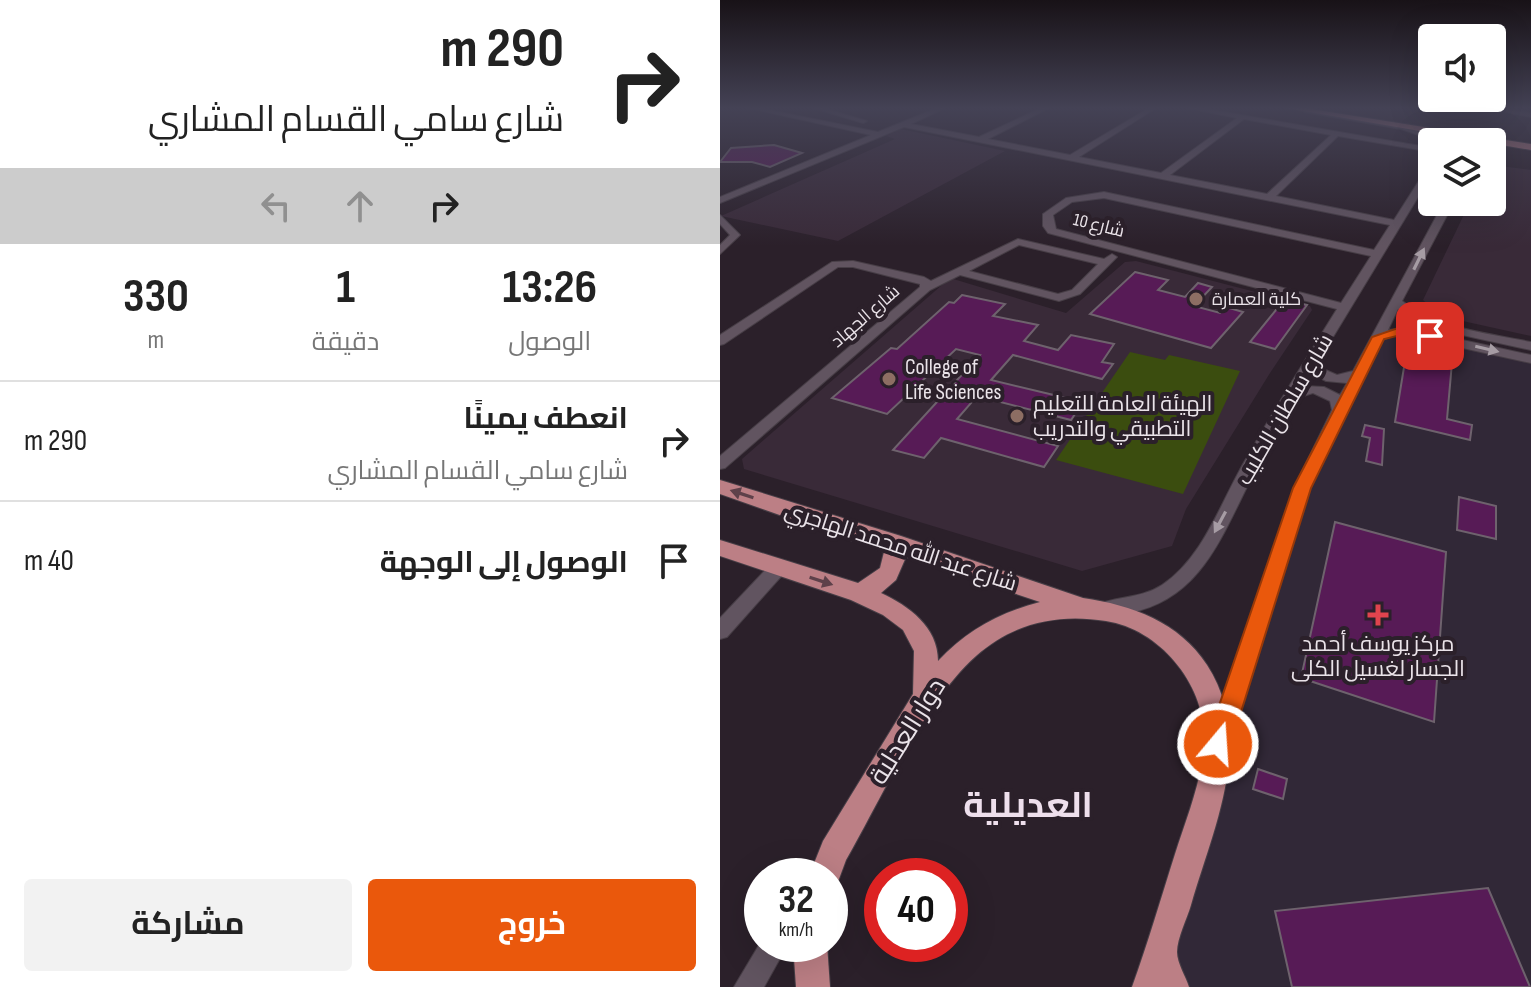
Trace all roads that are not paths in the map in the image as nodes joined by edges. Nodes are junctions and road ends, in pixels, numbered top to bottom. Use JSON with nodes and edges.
{"nodes":[{"id":1,"x":831,"y":154,"type":"edge"},
{"id":2,"x":851,"y":154,"type":"edge"},
{"id":3,"x":1044,"y":154,"type":"edge"},
{"id":4,"x":1078,"y":154,"type":"edge"},
{"id":5,"x":1193,"y":154,"type":"edge"},
{"id":6,"x":1315,"y":154,"type":"edge"},
{"id":7,"x":1070,"y":159,"type":"junction"},
{"id":8,"x":1164,"y":175,"type":"junction"},
{"id":9,"x":1418,"y":189,"type":"edge"},
{"id":10,"x":1271,"y":196,"type":"junction"},
{"id":11,"x":720,"y":200,"type":"edge"},
{"id":12,"x":720,"y":215,"type":"edge"},
{"id":13,"x":1442,"y":216,"type":"edge"},
{"id":14,"x":1396,"y":223,"type":"junction"},
{"id":15,"x":1121,"y":249,"type":"junction"},
{"id":16,"x":720,"y":251,"type":"edge"},
{"id":17,"x":1376,"y":254,"type":"junction"},
{"id":18,"x":1106,"y":263,"type":"junction"},
{"id":19,"x":960,"y":272,"type":"junction"},
{"id":20,"x":926,"y":288,"type":"junction"},
{"id":21,"x":1397,"y":303,"type":"junction"},
{"id":22,"x":1344,"y":307,"type":"junction"},
{"id":23,"x":1445,"y":333,"type":"junction"},
{"id":24,"x":1379,"y":337,"type":"junction"},
{"id":25,"x":720,"y":341,"type":"edge"},
{"id":26,"x":1531,"y":346,"type":"edge"},
{"id":27,"x":1531,"y":359,"type":"edge"},
{"id":28,"x":1313,"y":360,"type":"junction"},
{"id":29,"x":1359,"y":373,"type":"junction"},
{"id":30,"x":1290,"y":396,"type":"junction"},
{"id":31,"x":1339,"y":410,"type":"junction"},
{"id":32,"x":720,"y":464,"type":"edge"},
{"id":33,"x":720,"y":487,"type":"edge"},
{"id":34,"x":893,"y":542,"type":"junction"},
{"id":35,"x":720,"y":548,"type":"edge"},
{"id":36,"x":779,"y":567,"type":"junction"},
{"id":37,"x":859,"y":593,"type":"junction"},
{"id":38,"x":1093,"y":608,"type":"junction"},
{"id":39,"x":720,"y":631,"type":"edge"},
{"id":40,"x":926,"y":696,"type":"junction"},
{"id":41,"x":1218,"y":744,"type":"junction"},
{"id":42,"x":832,"y":858,"type":"edge"},
{"id":43,"x":1161,"y":954,"type":"junction"},
{"id":44,"x":764,"y":962,"type":"edge"},
{"id":45,"x":811,"y":962,"type":"edge"},
{"id":46,"x":748,"y":987,"type":"edge"},
{"id":47,"x":813,"y":987,"type":"edge"},
{"id":48,"x":1149,"y":987,"type":"edge"},
{"id":49,"x":1172,"y":987,"type":"edge"}],
"edges":[{"from":1,"to":11,"type":"street"},
{"from":2,"to":12,"type":"street"},
{"from":3,"to":7,"type":"street"},
{"from":4,"to":7,"type":"street"},
{"from":5,"to":8,"type":"street"},
{"from":6,"to":10,"type":"street"},
{"from":7,"to":8,"type":"street"},
{"from":8,"to":10,"type":"street"},
{"from":9,"to":14,"type":"street","name":"شارع سلطان الكليب"},
{"from":10,"to":14,"type":"street"},
{"from":12,"to":16,"type":"street"},
{"from":21,"to":13,"type":"street","one_way":true},
{"from":14,"to":17,"type":"street","name":"شارع سلطان الكليب"},
{"from":15,"to":17,"type":"street","name":"شارع 10"},
{"from":15,"to":18,"type":"street"},
{"from":15,"to":22,"type":"street","name":"شارع 10"},
{"from":17,"to":22,"type":"street","name":"شارع سلطان الكليب"},
{"from":18,"to":19,"type":"street"},
{"from":18,"to":19,"type":"street"},
{"from":19,"to":20,"type":"street"},
{"from":20,"to":25,"type":"street","name":"شارع الجهاد"},
{"from":20,"to":32,"type":"street","name":"شارع الجهاد"},
{"from":21,"to":23,"type":"street"},
{"from":21,"to":24,"type":"street"},
{"from":22,"to":28,"type":"street","name":"شارع سلطان الكليب"},
{"from":23,"to":24,"type":"street"},
{"from":23,"to":26,"type":"street"},
{"from":23,"to":27,"type":"street","one_way":true},
{"from":24,"to":29,"type":"street"},
{"from":28,"to":29,"type":"street"},
{"from":28,"to":30,"type":"street","name":"شارع سلطان الكليب"},
{"from":29,"to":31,"type":"street"},
{"from":30,"to":31,"type":"street"},
{"from":30,"to":38,"type":"street","name":"شارع سلطان الكليب","one_way":true},
{"from":31,"to":41,"type":"street"},
{"from":34,"to":33,"type":"main road","name":"شارع عبد الله محمد الهاجري","one_way":true},
{"from":34,"to":37,"type":"main road"},
{"from":34,"to":38,"type":"main road","name":"شارع عبد الله محمد الهاجري"},
{"from":35,"to":36,"type":"main road"},
{"from":36,"to":37,"type":"main road","one_way":true},
{"from":36,"to":39,"type":"street"},
{"from":37,"to":40,"type":"main road"},
{"from":38,"to":40,"type":"main road","name":"دوار العدلية"},
{"from":38,"to":41,"type":"main road","name":"دوار العدلية"},
{"from":40,"to":42,"type":"main road","name":"دوار العدلية"},
{"from":41,"to":43,"type":"main road","name":"دوار العدلية"},
{"from":43,"to":48,"type":"main road","name":"دوار العدلية"},
{"from":43,"to":49,"type":"main road"},
{"from":44,"to":46,"type":"street"},
{"from":45,"to":47,"type":"main road"}]}
